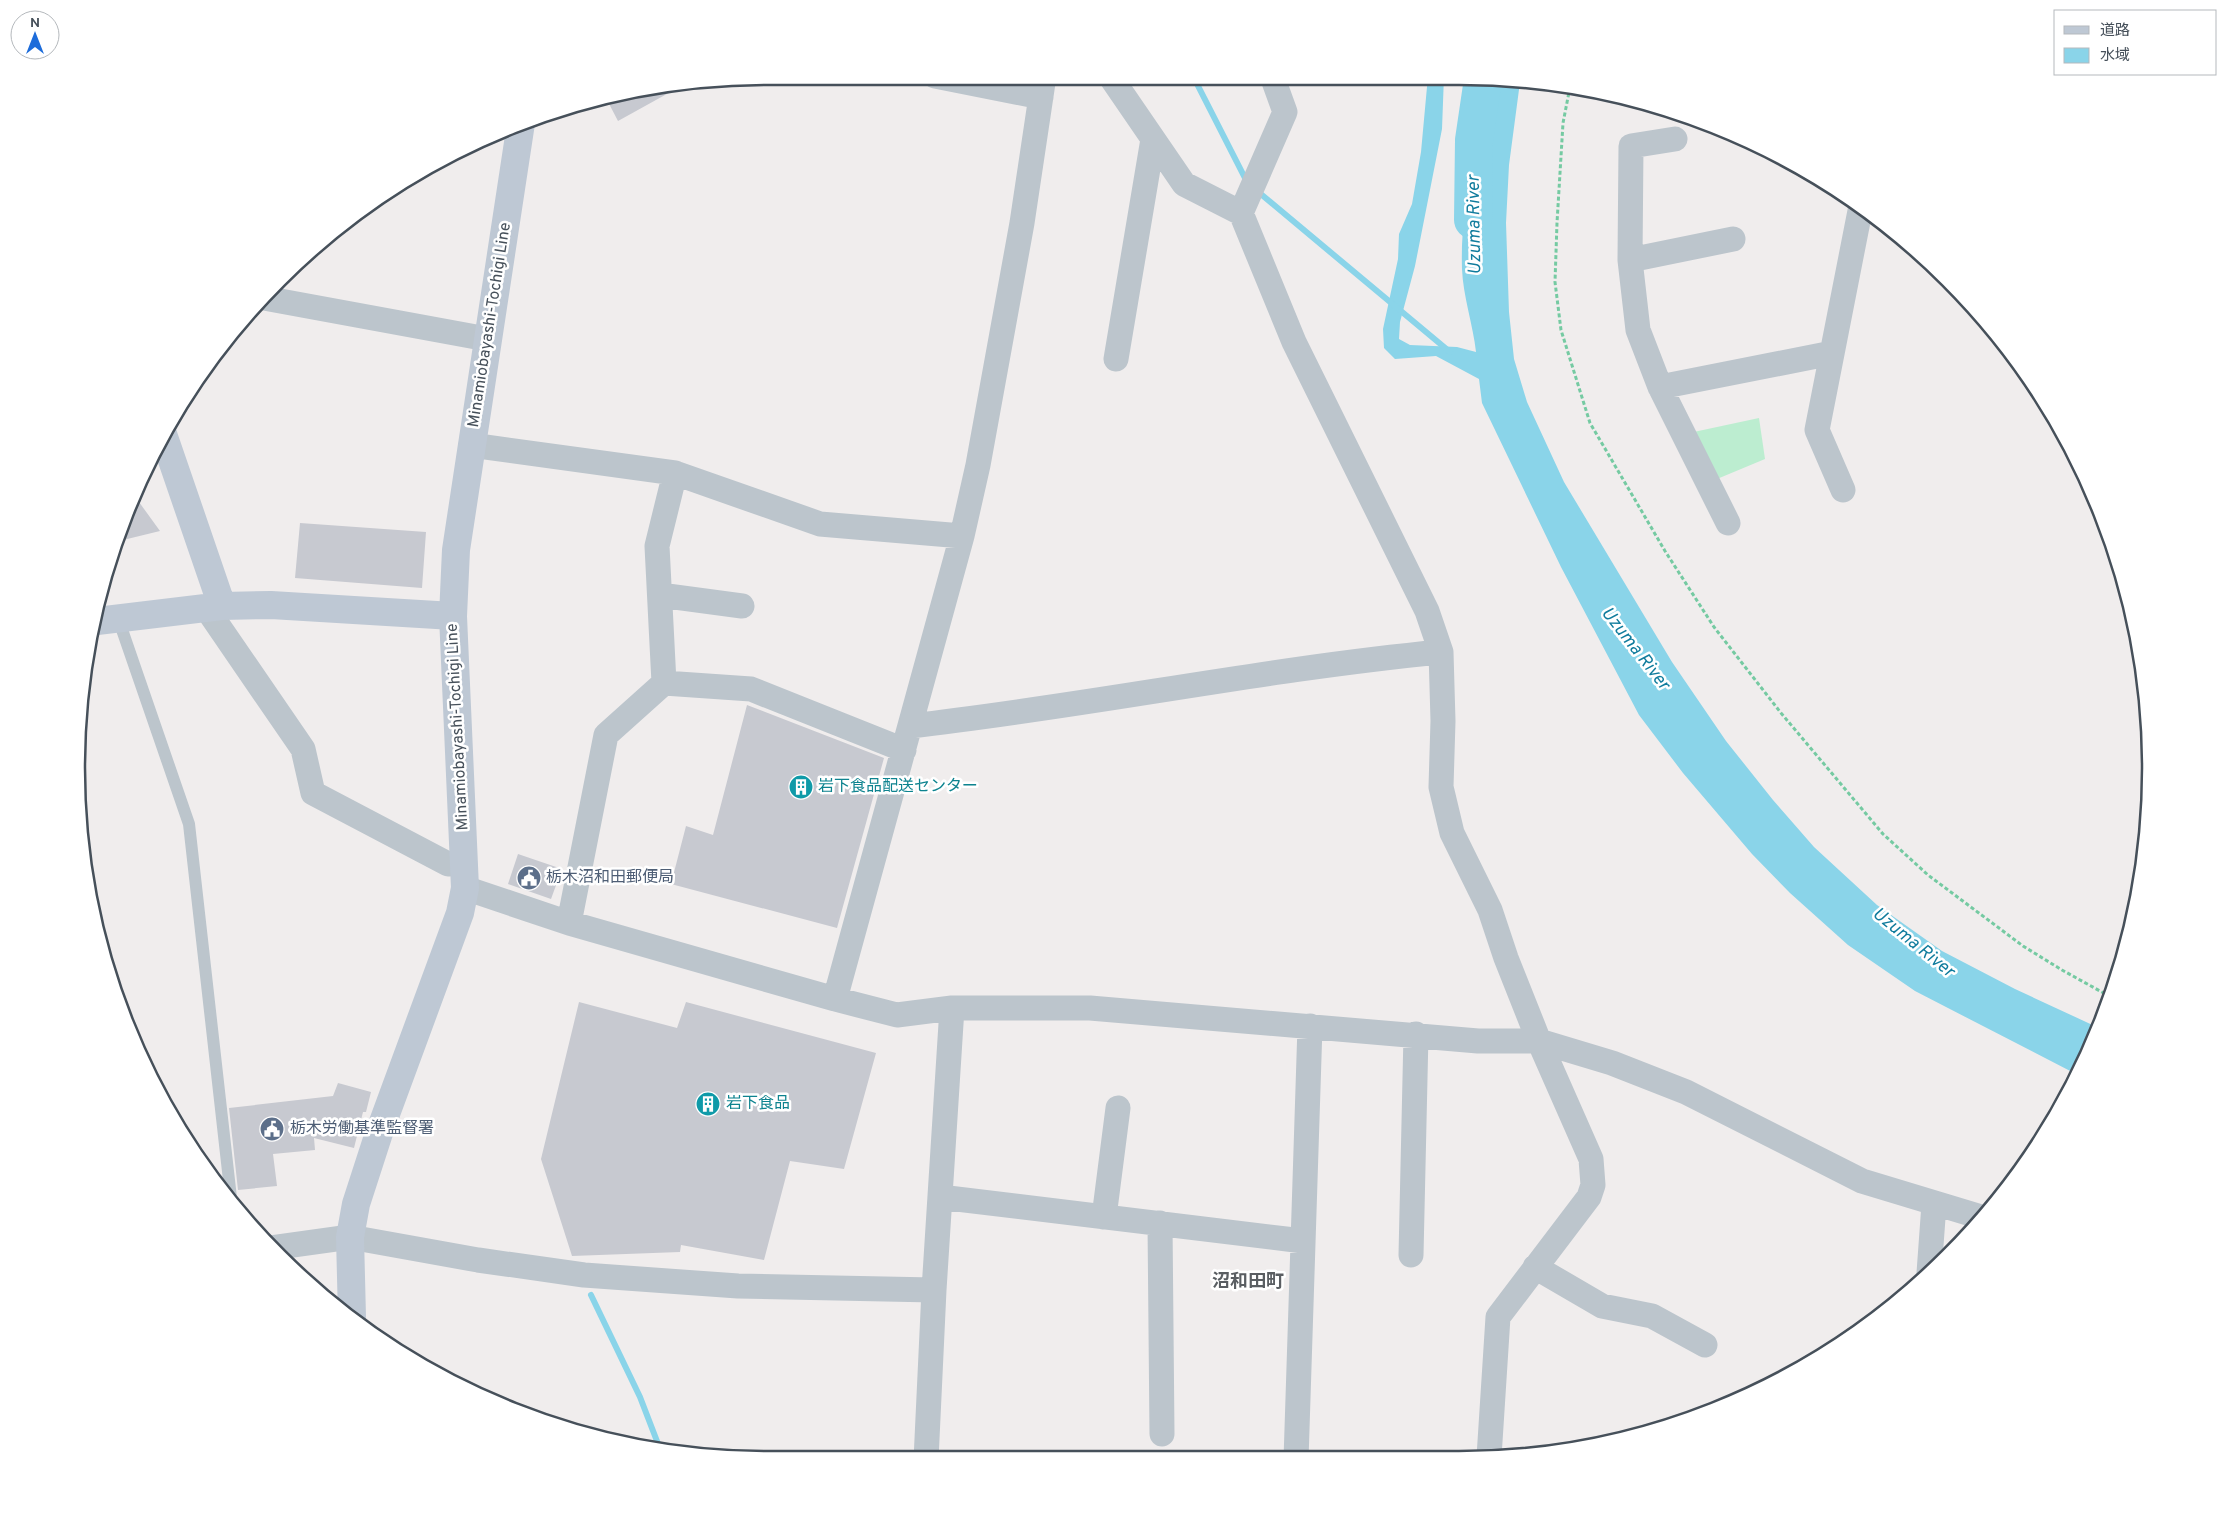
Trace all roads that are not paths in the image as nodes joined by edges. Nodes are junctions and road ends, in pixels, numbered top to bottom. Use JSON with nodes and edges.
{"nodes":[{"id":1,"x":1023,"y":85,"type":"edge"},
{"id":2,"x":1116,"y":85,"type":"edge"},
{"id":3,"x":1275,"y":85,"type":"edge"},
{"id":4,"x":1042,"y":87,"type":"edge"},
{"id":5,"x":520,"y":132,"type":"edge"},
{"id":6,"x":1154,"y":139,"type":"junction"},
{"id":7,"x":1675,"y":139,"type":"dead end"},
{"id":8,"x":1240,"y":213,"type":"junction"},
{"id":9,"x":1859,"y":215,"type":"edge"},
{"id":10,"x":1733,"y":239,"type":"dead end"},
{"id":11,"x":1630,"y":260,"type":"junction"},
{"id":12,"x":271,"y":299,"type":"edge"},
{"id":13,"x":487,"y":339,"type":"junction"},
{"id":14,"x":1832,"y":352,"type":"junction"},
{"id":15,"x":1116,"y":359,"type":"dead end"},
{"id":16,"x":1660,"y":387,"type":"junction"},
{"id":17,"x":167,"y":445,"type":"edge"},
{"id":18,"x":471,"y":446,"type":"junction"},
{"id":19,"x":675,"y":473,"type":"junction"},
{"id":20,"x":1844,"y":490,"type":"dead end"},
{"id":21,"x":1728,"y":523,"type":"dead end"},
{"id":22,"x":962,"y":536,"type":"junction"},
{"id":23,"x":660,"y":595,"type":"junction"},
{"id":24,"x":222,"y":606,"type":"junction"},
{"id":25,"x":742,"y":606,"type":"dead end"},
{"id":26,"x":453,"y":616,"type":"junction"},
{"id":27,"x":108,"y":620,"type":"edge"},
{"id":28,"x":1441,"y":652,"type":"junction"},
{"id":29,"x":664,"y":683,"type":"junction"},
{"id":30,"x":910,"y":726,"type":"junction"},
{"id":31,"x":904,"y":750,"type":"junction"},
{"id":32,"x":465,"y":875,"type":"junction"},
{"id":33,"x":569,"y":923,"type":"junction"},
{"id":34,"x":835,"y":1000,"type":"junction"},
{"id":35,"x":952,"y":1008,"type":"junction"},
{"id":36,"x":1310,"y":1026,"type":"junction"},
{"id":37,"x":1416,"y":1034,"type":"junction"},
{"id":38,"x":1539,"y":1041,"type":"junction"},
{"id":39,"x":1118,"y":1108,"type":"dead end"},
{"id":40,"x":229,"y":1187,"type":"edge"},
{"id":41,"x":940,"y":1197,"type":"junction"},
{"id":42,"x":1934,"y":1204,"type":"junction"},
{"id":43,"x":1975,"y":1215,"type":"edge"},
{"id":44,"x":1104,"y":1217,"type":"junction"},
{"id":45,"x":1160,"y":1223,"type":"junction"},
{"id":46,"x":350,"y":1237,"type":"junction"},
{"id":47,"x":1303,"y":1241,"type":"junction"},
{"id":48,"x":281,"y":1247,"type":"edge"},
{"id":49,"x":1411,"y":1255,"type":"dead end"},
{"id":50,"x":1930,"y":1262,"type":"edge"},
{"id":51,"x":1536,"y":1267,"type":"junction"},
{"id":52,"x":934,"y":1290,"type":"junction"},
{"id":53,"x":352,"y":1310,"type":"edge"},
{"id":54,"x":1705,"y":1345,"type":"dead end"},
{"id":55,"x":1162,"y":1434,"type":"dead end"},
{"id":56,"x":1489,"y":1450,"type":"edge"},
{"id":57,"x":926,"y":1451,"type":"edge"},
{"id":58,"x":1296,"y":1451,"type":"edge"}],
"edges":[{"from":1,"to":4,"type":"street"},
{"from":2,"to":6,"type":"street"},
{"from":3,"to":8,"type":"street"},
{"from":4,"to":22,"type":"street"},
{"from":5,"to":13,"type":"main road","name":"Minamiobayashi-Tochigi Line"},
{"from":6,"to":8,"type":"street"},
{"from":6,"to":15,"type":"street"},
{"from":7,"to":11,"type":"street"},
{"from":8,"to":28,"type":"street"},
{"from":9,"to":14,"type":"street"},
{"from":10,"to":11,"type":"street"},
{"from":11,"to":16,"type":"street"},
{"from":12,"to":13,"type":"street"},
{"from":13,"to":18,"type":"main road","name":"Minamiobayashi-Tochigi Line"},
{"from":14,"to":16,"type":"street"},
{"from":14,"to":20,"type":"street"},
{"from":16,"to":21,"type":"street"},
{"from":17,"to":24,"type":"main road"},
{"from":18,"to":19,"type":"street"},
{"from":18,"to":26,"type":"main road","name":"Minamiobayashi-Tochigi Line"},
{"from":19,"to":22,"type":"street"},
{"from":19,"to":23,"type":"street"},
{"from":22,"to":30,"type":"street"},
{"from":23,"to":25,"type":"street"},
{"from":23,"to":29,"type":"street"},
{"from":24,"to":26,"type":"main road"},
{"from":24,"to":27,"type":"main road"},
{"from":24,"to":32,"type":"street"},
{"from":26,"to":32,"type":"main road","name":"Minamiobayashi-Tochigi Line"},
{"from":27,"to":40,"type":"lane"},
{"from":28,"to":30,"type":"street"},
{"from":28,"to":38,"type":"street"},
{"from":29,"to":31,"type":"street"},
{"from":29,"to":33,"type":"street"},
{"from":30,"to":31,"type":"street"},
{"from":31,"to":34,"type":"street"},
{"from":32,"to":33,"type":"street"},
{"from":32,"to":46,"type":"main road","name":"Minamiobayashi-Tochigi Line"},
{"from":33,"to":34,"type":"street"},
{"from":34,"to":35,"type":"street"},
{"from":35,"to":36,"type":"street"},
{"from":35,"to":41,"type":"street"},
{"from":36,"to":37,"type":"street"},
{"from":36,"to":47,"type":"street"},
{"from":37,"to":38,"type":"street"},
{"from":37,"to":49,"type":"street"},
{"from":38,"to":42,"type":"street"},
{"from":38,"to":51,"type":"street"},
{"from":39,"to":44,"type":"street"},
{"from":41,"to":44,"type":"street"},
{"from":41,"to":52,"type":"street"},
{"from":42,"to":43,"type":"street"},
{"from":42,"to":50,"type":"street"},
{"from":44,"to":45,"type":"street"},
{"from":45,"to":47,"type":"street"},
{"from":45,"to":55,"type":"street"},
{"from":46,"to":48,"type":"street"},
{"from":46,"to":52,"type":"street"},
{"from":46,"to":53,"type":"main road","name":"Minamiobayashi-Tochigi Line"},
{"from":47,"to":58,"type":"street"},
{"from":51,"to":54,"type":"street"},
{"from":51,"to":56,"type":"street"},
{"from":52,"to":57,"type":"street"}]}
